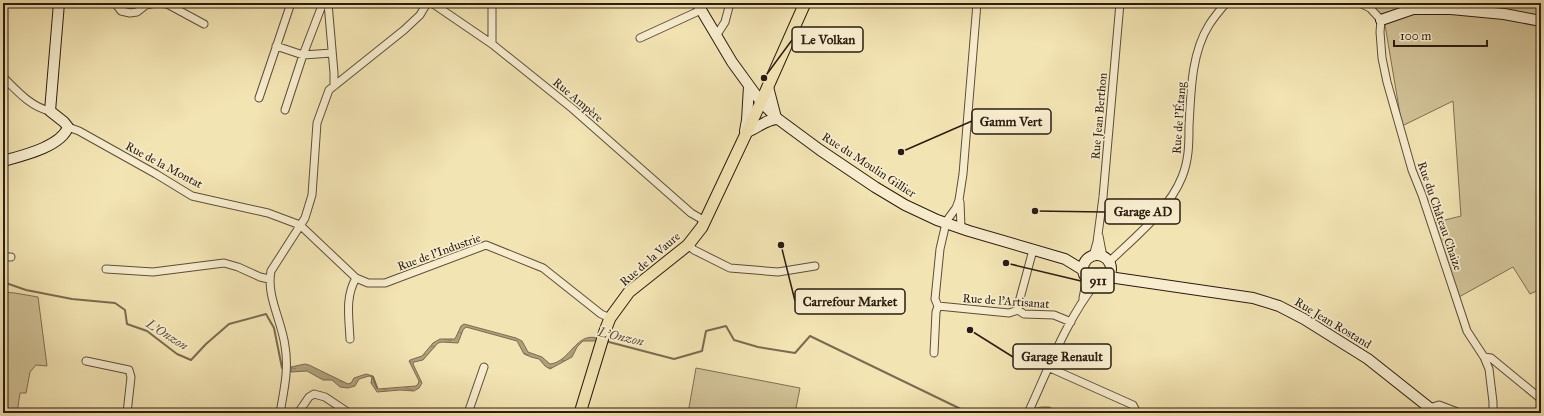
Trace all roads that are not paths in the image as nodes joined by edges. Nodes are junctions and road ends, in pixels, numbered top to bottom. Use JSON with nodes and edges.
{"nodes":[{"id":1,"x":59,"y":3,"type":"edge"},
{"id":2,"x":115,"y":3,"type":"edge"},
{"id":3,"x":156,"y":3,"type":"edge"},
{"id":4,"x":291,"y":3,"type":"edge"},
{"id":5,"x":321,"y":3,"type":"edge"},
{"id":6,"x":328,"y":3,"type":"edge"},
{"id":7,"x":427,"y":3,"type":"edge"},
{"id":8,"x":432,"y":3,"type":"edge"},
{"id":9,"x":492,"y":3,"type":"edge"},
{"id":10,"x":730,"y":3,"type":"edge"},
{"id":11,"x":805,"y":3,"type":"edge"},
{"id":12,"x":977,"y":3,"type":"edge"},
{"id":13,"x":1120,"y":3,"type":"edge"},
{"id":14,"x":1226,"y":3,"type":"edge"},
{"id":15,"x":1360,"y":3,"type":"edge"},
{"id":16,"x":699,"y":6,"type":"edge"},
{"id":17,"x":1381,"y":20,"type":"junction"},
{"id":18,"x":1541,"y":21,"type":"edge"},
{"id":19,"x":204,"y":24,"type":"dead end"},
{"id":20,"x":716,"y":36,"type":"junction"},
{"id":21,"x":640,"y":38,"type":"dead end"},
{"id":22,"x":492,"y":44,"type":"junction"},
{"id":23,"x":276,"y":46,"type":"junction"},
{"id":24,"x":332,"y":53,"type":"junction"},
{"id":25,"x":303,"y":56,"type":"junction"},
{"id":26,"x":3,"y":77,"type":"edge"},
{"id":27,"x":334,"y":86,"type":"junction"},
{"id":28,"x":749,"y":86,"type":"junction"},
{"id":29,"x":768,"y":87,"type":"junction"},
{"id":30,"x":259,"y":98,"type":"dead end"},
{"id":31,"x":761,"y":102,"type":"junction"},
{"id":32,"x":285,"y":110,"type":"dead end"},
{"id":33,"x":50,"y":111,"type":"junction"},
{"id":34,"x":777,"y":118,"type":"junction"},
{"id":35,"x":68,"y":128,"type":"junction"},
{"id":36,"x":745,"y":135,"type":"junction"},
{"id":37,"x":3,"y":161,"type":"edge"},
{"id":38,"x":959,"y":200,"type":"junction"},
{"id":39,"x":705,"y":221,"type":"junction"},
{"id":40,"x":946,"y":223,"type":"junction"},
{"id":41,"x":300,"y":225,"type":"junction"},
{"id":42,"x":961,"y":228,"type":"junction"},
{"id":43,"x":688,"y":245,"type":"junction"},
{"id":44,"x":1033,"y":250,"type":"junction"},
{"id":45,"x":11,"y":257,"type":"dead end"},
{"id":46,"x":3,"y":258,"type":"edge"},
{"id":47,"x":815,"y":266,"type":"dead end"},
{"id":48,"x":1098,"y":268,"type":"junction"},
{"id":49,"x":106,"y":269,"type":"dead end"},
{"id":50,"x":356,"y":278,"type":"junction"},
{"id":51,"x":269,"y":279,"type":"junction"},
{"id":52,"x":938,"y":306,"type":"junction"},
{"id":53,"x":1018,"y":310,"type":"junction"},
{"id":54,"x":610,"y":318,"type":"junction"},
{"id":55,"x":1071,"y":322,"type":"junction"},
{"id":56,"x":350,"y":339,"type":"dead end"},
{"id":57,"x":934,"y":353,"type":"dead end"},
{"id":58,"x":1484,"y":356,"type":"junction"},
{"id":59,"x":86,"y":361,"type":"dead end"},
{"id":60,"x":484,"y":367,"type":"dead end"},
{"id":61,"x":1050,"y":368,"type":"junction"},
{"id":62,"x":1541,"y":399,"type":"edge"},
{"id":63,"x":1433,"y":410,"type":"edge"},
{"id":64,"x":127,"y":413,"type":"edge"},
{"id":65,"x":280,"y":413,"type":"edge"},
{"id":66,"x":298,"y":413,"type":"edge"},
{"id":67,"x":349,"y":413,"type":"edge"},
{"id":68,"x":468,"y":413,"type":"edge"},
{"id":69,"x":580,"y":413,"type":"edge"},
{"id":70,"x":1028,"y":413,"type":"edge"},
{"id":71,"x":1137,"y":413,"type":"edge"},
{"id":72,"x":1460,"y":413,"type":"edge"},
{"id":73,"x":1493,"y":413,"type":"edge"}],
"edges":[{"from":1,"to":33,"type":"main road"},
{"from":2,"to":3,"type":"street"},
{"from":3,"to":19,"type":"street"},
{"from":4,"to":23,"type":"street"},
{"from":5,"to":25,"type":"street"},
{"from":6,"to":24,"type":"street"},
{"from":7,"to":27,"type":"street"},
{"from":8,"to":22,"type":"street","name":"Rue Ampère"},
{"from":9,"to":22,"type":"street"},
{"from":10,"to":20,"type":"street"},
{"from":11,"to":29,"type":"main road"},
{"from":12,"to":38,"type":"street"},
{"from":13,"to":48,"type":"street","name":"Rue Jean Berthon"},
{"from":14,"to":48,"type":"street","name":"Rue de l'Étang"},
{"from":15,"to":17,"type":"street"},
{"from":16,"to":20,"type":"main road","name":"Rue du Moulin Gillier"},
{"from":16,"to":21,"type":"street"},
{"from":17,"to":18,"type":"main road"},
{"from":17,"to":58,"type":"street","name":"Rue du Château Chaize"},
{"from":20,"to":28,"type":"main road","name":"Rue du Moulin Gillier"},
{"from":22,"to":39,"type":"street","name":"Rue Ampère"},
{"from":23,"to":25,"type":"street"},
{"from":23,"to":30,"type":"street"},
{"from":24,"to":25,"type":"street"},
{"from":24,"to":27,"type":"street"},
{"from":25,"to":32,"type":"street"},
{"from":26,"to":33,"type":"street"},
{"from":27,"to":41,"type":"street"},
{"from":28,"to":31,"type":"main road","name":"Rue du Moulin Gillier"},
{"from":28,"to":36,"type":"main road","name":"Rue de la Vaure"},
{"from":29,"to":31,"type":"main road"},
{"from":29,"to":34,"type":"main road"},
{"from":31,"to":34,"type":"main road","name":"Rue du Moulin Gillier"},
{"from":31,"to":36,"type":"main road"},
{"from":33,"to":35,"type":"main road"},
{"from":34,"to":36,"type":"main road"},
{"from":34,"to":40,"type":"main road","name":"Rue du Moulin Gillier"},
{"from":35,"to":37,"type":"main road"},
{"from":35,"to":41,"type":"street","name":"Rue de la Montat"},
{"from":36,"to":39,"type":"main road","name":"Rue de la Vaure"},
{"from":38,"to":40,"type":"street"},
{"from":38,"to":42,"type":"street"},
{"from":39,"to":43,"type":"main road","name":"Rue de la Vaure"},
{"from":40,"to":42,"type":"main road","name":"Rue du Moulin Gillier"},
{"from":40,"to":52,"type":"street"},
{"from":41,"to":50,"type":"street","name":"Rue de l'Industrie"},
{"from":41,"to":51,"type":"street"},
{"from":42,"to":44,"type":"main road","name":"Rue du Moulin Gillier"},
{"from":43,"to":47,"type":"street"},
{"from":43,"to":54,"type":"main road","name":"Rue de la Vaure"},
{"from":44,"to":48,"type":"main road","name":"Rue du Moulin Gillier"},
{"from":44,"to":53,"type":"street"},
{"from":45,"to":46,"type":"street"},
{"from":48,"to":55,"type":"street"},
{"from":48,"to":63,"type":"main road","name":"Rue Jean Rostand"},
{"from":49,"to":51,"type":"street"},
{"from":50,"to":54,"type":"street","name":"Rue de l'Industrie"},
{"from":50,"to":56,"type":"street"},
{"from":51,"to":65,"type":"street"},
{"from":52,"to":53,"type":"street","name":"Rue de l'Artisanat"},
{"from":52,"to":57,"type":"street"},
{"from":53,"to":55,"type":"street","name":"Rue de l'Artisanat"},
{"from":54,"to":69,"type":"main road","name":"Rue de la Vaure"},
{"from":55,"to":61,"type":"street"},
{"from":58,"to":62,"type":"street"},
{"from":58,"to":73,"type":"street","name":"Rue du Château Chaize"},
{"from":59,"to":64,"type":"street"},
{"from":60,"to":68,"type":"street"},
{"from":61,"to":70,"type":"street"},
{"from":61,"to":71,"type":"street"},
{"from":63,"to":72,"type":"street"},
{"from":66,"to":67,"type":"street"}]}
